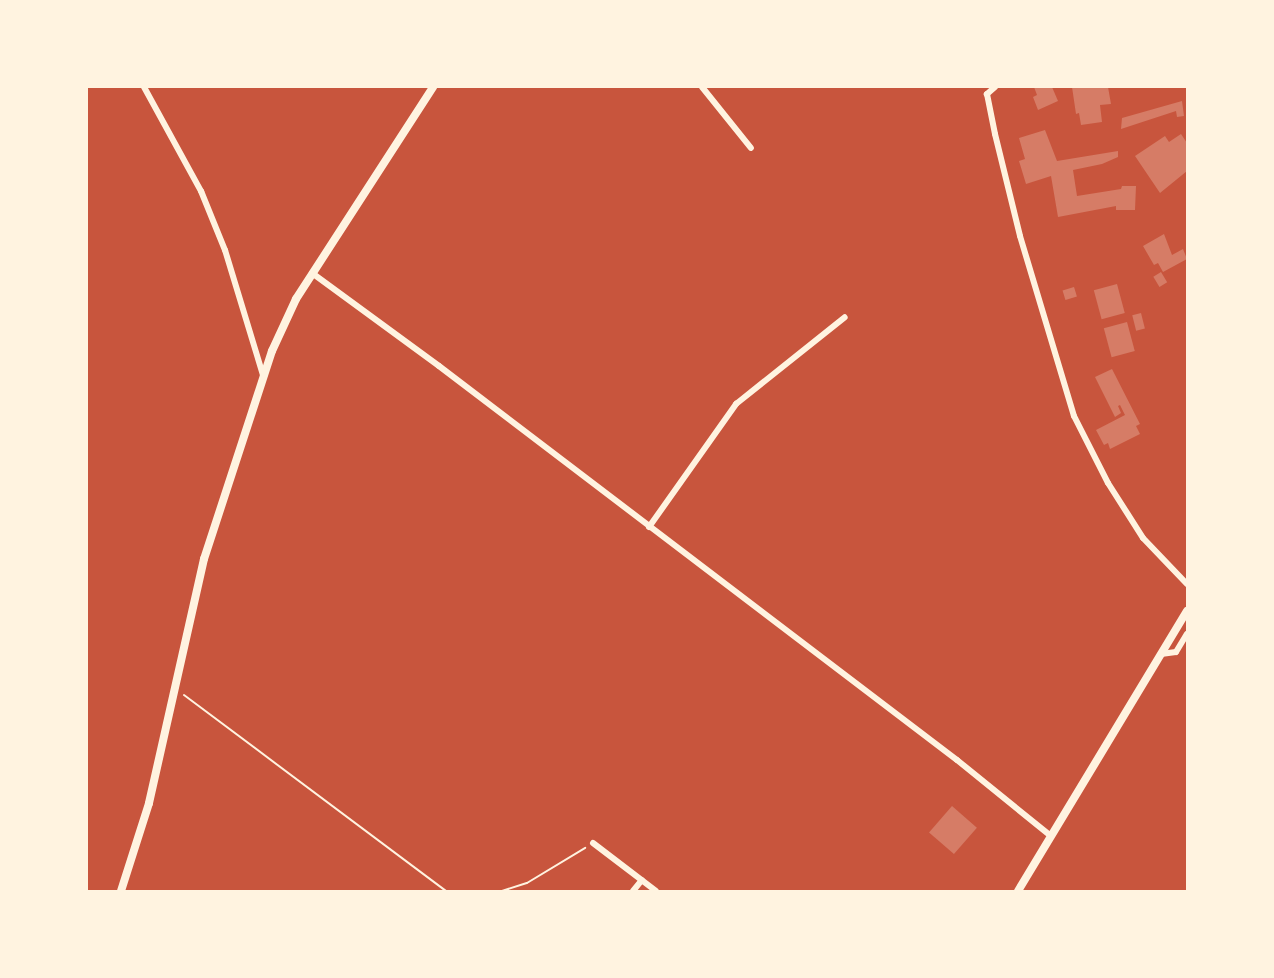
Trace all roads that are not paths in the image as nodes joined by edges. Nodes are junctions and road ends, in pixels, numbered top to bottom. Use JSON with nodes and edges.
{"nodes":[{"id":1,"x":144,"y":87,"type":"edge"},
{"id":2,"x":433,"y":87,"type":"edge"},
{"id":3,"x":702,"y":87,"type":"edge"},
{"id":4,"x":995,"y":87,"type":"edge"},
{"id":5,"x":752,"y":148,"type":"dead end"},
{"id":6,"x":312,"y":273,"type":"junction"},
{"id":7,"x":845,"y":317,"type":"dead end"},
{"id":8,"x":263,"y":375,"type":"junction"},
{"id":9,"x":649,"y":527,"type":"junction"},
{"id":10,"x":1187,"y":584,"type":"edge"},
{"id":11,"x":1187,"y":611,"type":"edge"},
{"id":12,"x":1187,"y":634,"type":"edge"},
{"id":13,"x":1161,"y":654,"type":"junction"},
{"id":14,"x":1051,"y":836,"type":"junction"},
{"id":15,"x":593,"y":843,"type":"road end"},
{"id":16,"x":642,"y":880,"type":"junction"},
{"id":17,"x":121,"y":891,"type":"edge"},
{"id":18,"x":633,"y":891,"type":"edge"},
{"id":19,"x":656,"y":891,"type":"edge"},
{"id":20,"x":1018,"y":891,"type":"edge"}],
"edges":[{"from":1,"to":8,"type":"street"},
{"from":2,"to":6,"type":"street"},
{"from":3,"to":5,"type":"street"},
{"from":4,"to":10,"type":"street"},
{"from":6,"to":8,"type":"street"},
{"from":6,"to":9,"type":"street"},
{"from":7,"to":9,"type":"street"},
{"from":8,"to":17,"type":"street"},
{"from":9,"to":14,"type":"street"},
{"from":11,"to":13,"type":"street"},
{"from":12,"to":13,"type":"street"},
{"from":13,"to":14,"type":"street"},
{"from":14,"to":20,"type":"street"},
{"from":15,"to":16,"type":"street"},
{"from":16,"to":18,"type":"street"},
{"from":16,"to":19,"type":"street"}]}
